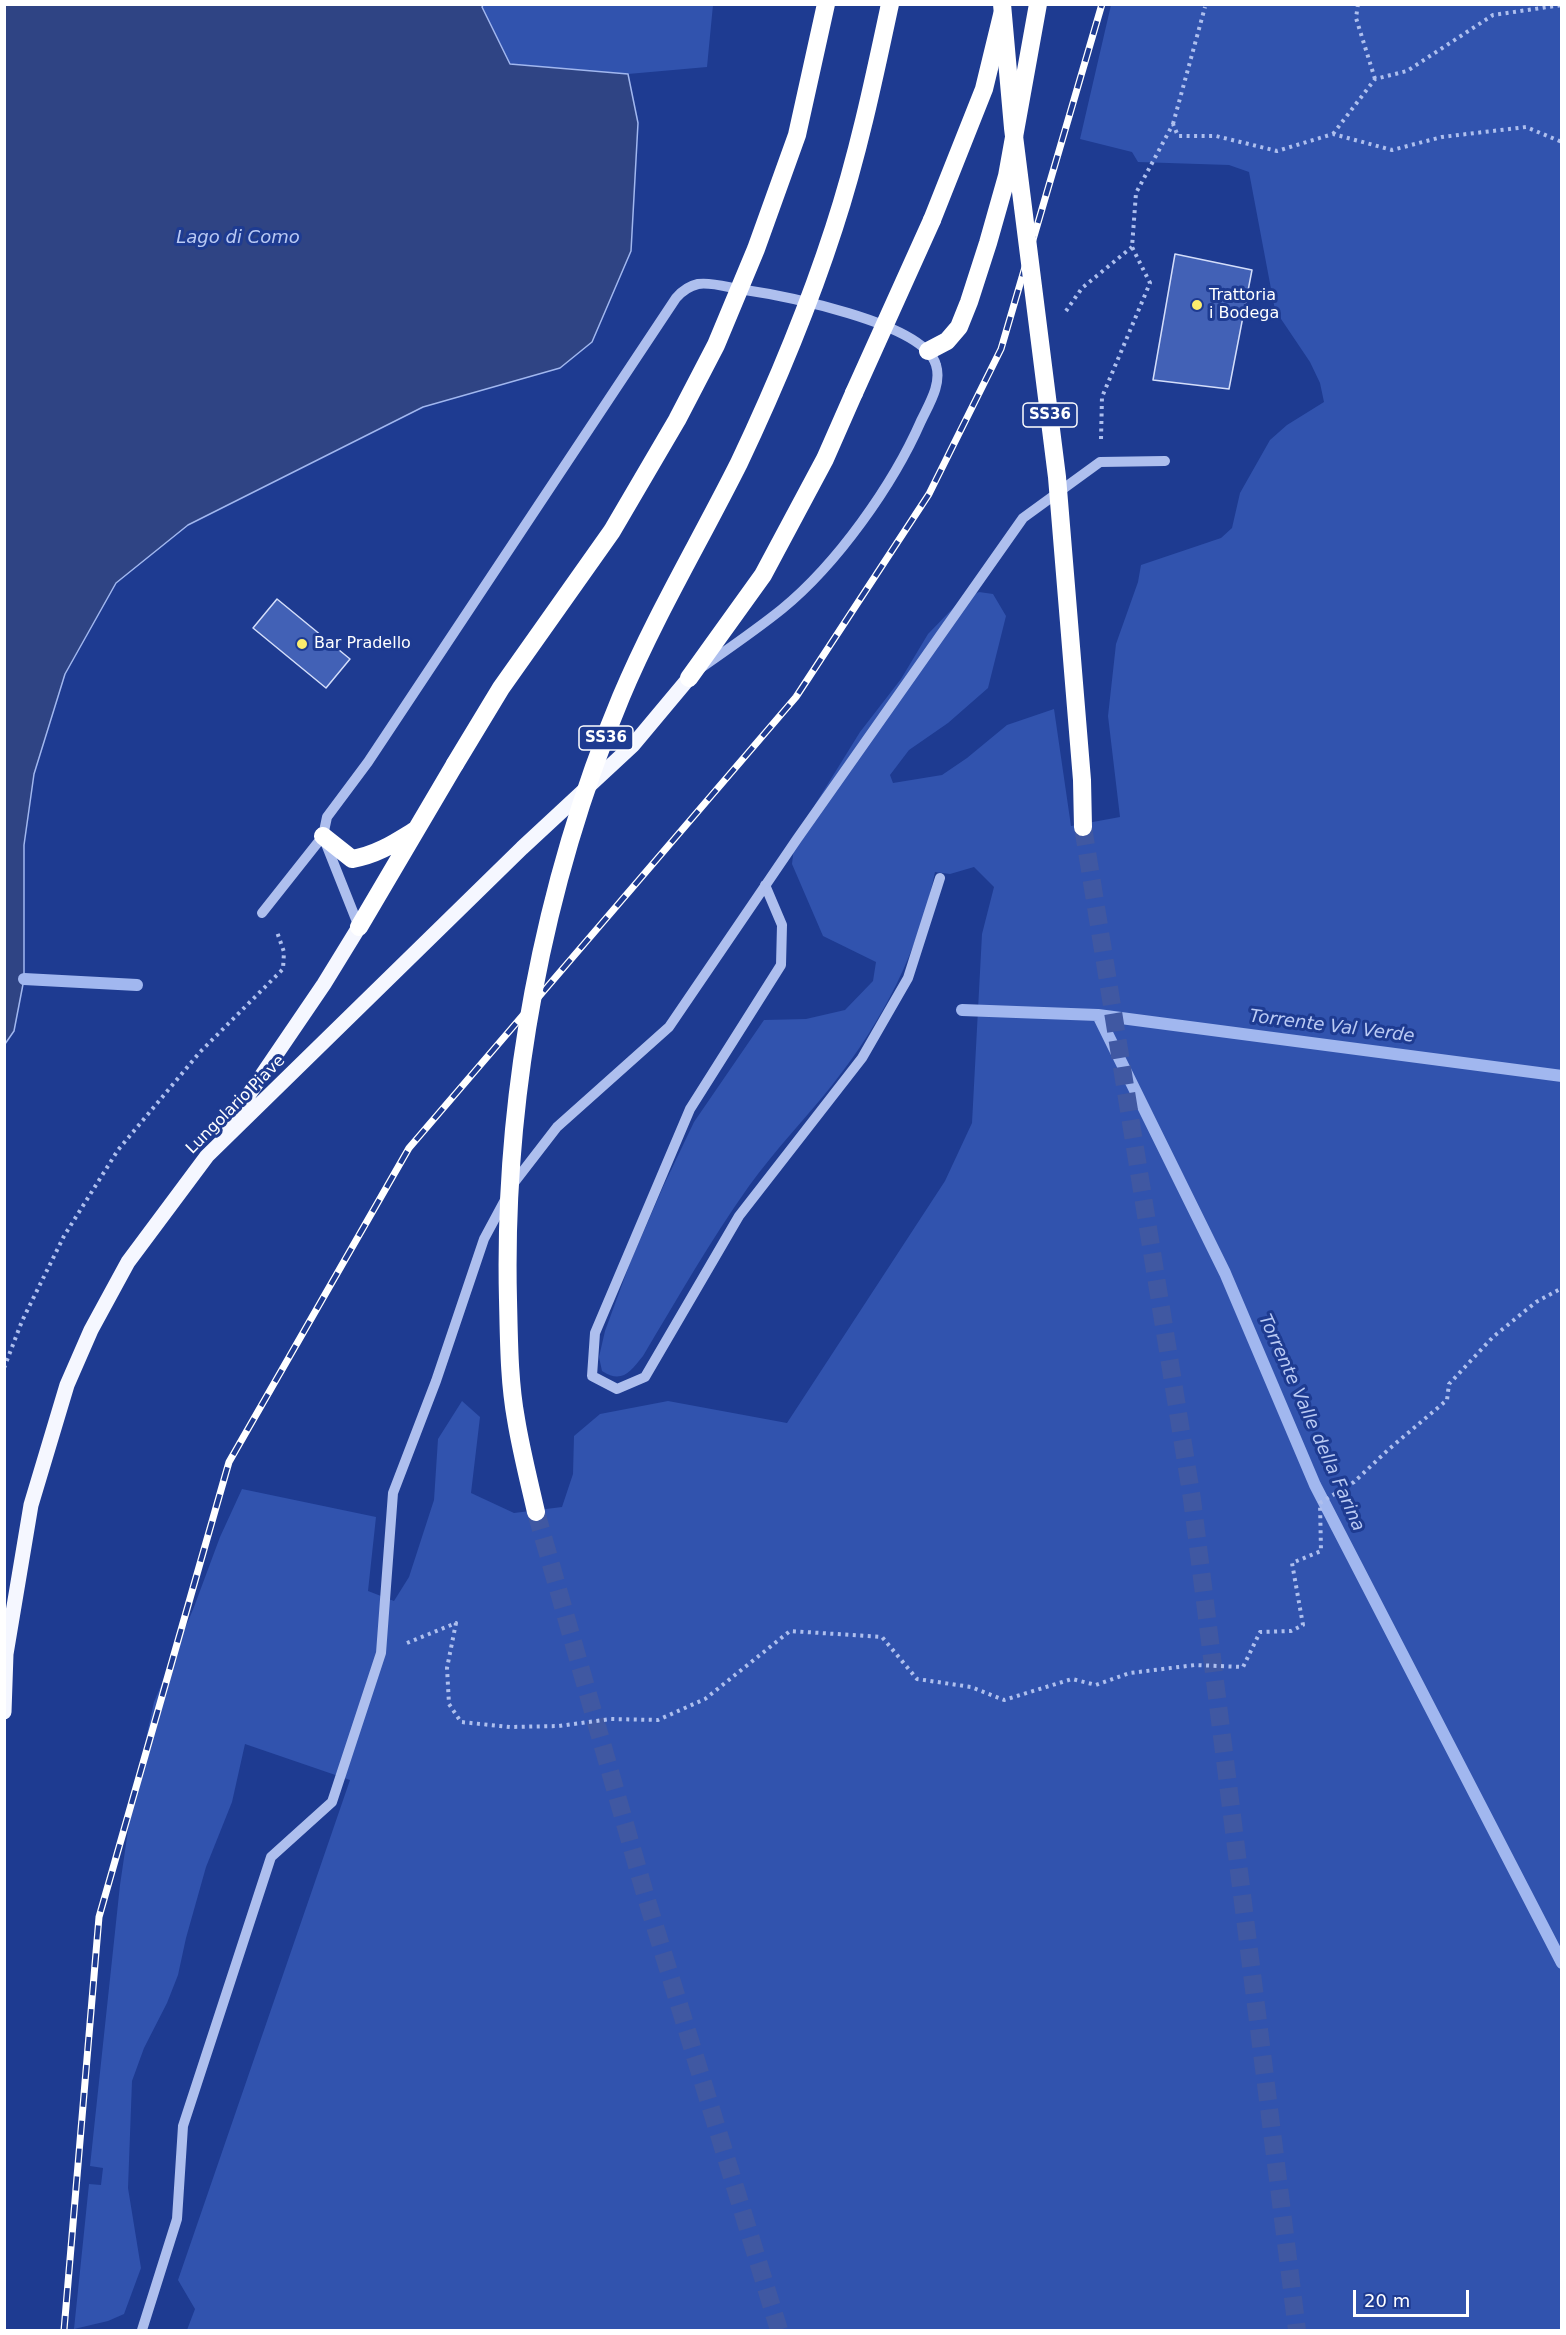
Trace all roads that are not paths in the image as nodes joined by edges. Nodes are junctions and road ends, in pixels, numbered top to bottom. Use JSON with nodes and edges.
{"nodes":[{"id":1,"x":826,"y":4,"type":"edge"},
{"id":2,"x":890,"y":4,"type":"edge"},
{"id":3,"x":1003,"y":4,"type":"edge"},
{"id":4,"x":1038,"y":4,"type":"edge"},
{"id":5,"x":928,"y":351,"type":"junction"},
{"id":6,"x":1165,"y":460,"type":"dead end"},
{"id":7,"x":689,"y":678,"type":"junction"},
{"id":8,"x":1083,"y":827,"type":"tunnel mouth"},
{"id":9,"x":418,"y":828,"type":"junction"},
{"id":10,"x":322,"y":836,"type":"junction"},
{"id":11,"x":940,"y":878,"type":"dead end"},
{"id":12,"x":765,"y":885,"type":"junction"},
{"id":13,"x":262,"y":913,"type":"road end"},
{"id":14,"x":359,"y":927,"type":"junction"},
{"id":15,"x":207,"y":1156,"type":"junction"},
{"id":16,"x":536,"y":1512,"type":"tunnel mouth"},
{"id":17,"x":4,"y":1712,"type":"edge"},
{"id":18,"x":142,"y":2331,"type":"edge"}],
"edges":[{"from":1,"to":9,"type":"highway","bridge":true},
{"from":2,"to":16,"type":"highway","number":"SS36","bridge":true},
{"from":3,"to":7,"type":"highway","bridge":true},
{"from":3,"to":8,"type":"highway","number":"SS36","bridge":true},
{"from":4,"to":5,"type":"highway"},
{"from":5,"to":7,"type":"street"},
{"from":5,"to":10,"type":"street"},
{"from":6,"to":12,"type":"street"},
{"from":7,"to":15,"type":"main road","name":"Lungolario Piave"},
{"from":9,"to":10,"type":"highway"},
{"from":9,"to":14,"type":"highway"},
{"from":10,"to":13,"type":"street"},
{"from":10,"to":14,"type":"street"},
{"from":11,"to":12,"type":"street"},
{"from":12,"to":18,"type":"street"},
{"from":14,"to":15,"type":"main road"},
{"from":15,"to":17,"type":"main road","name":"Lungolario Piave"}]}
